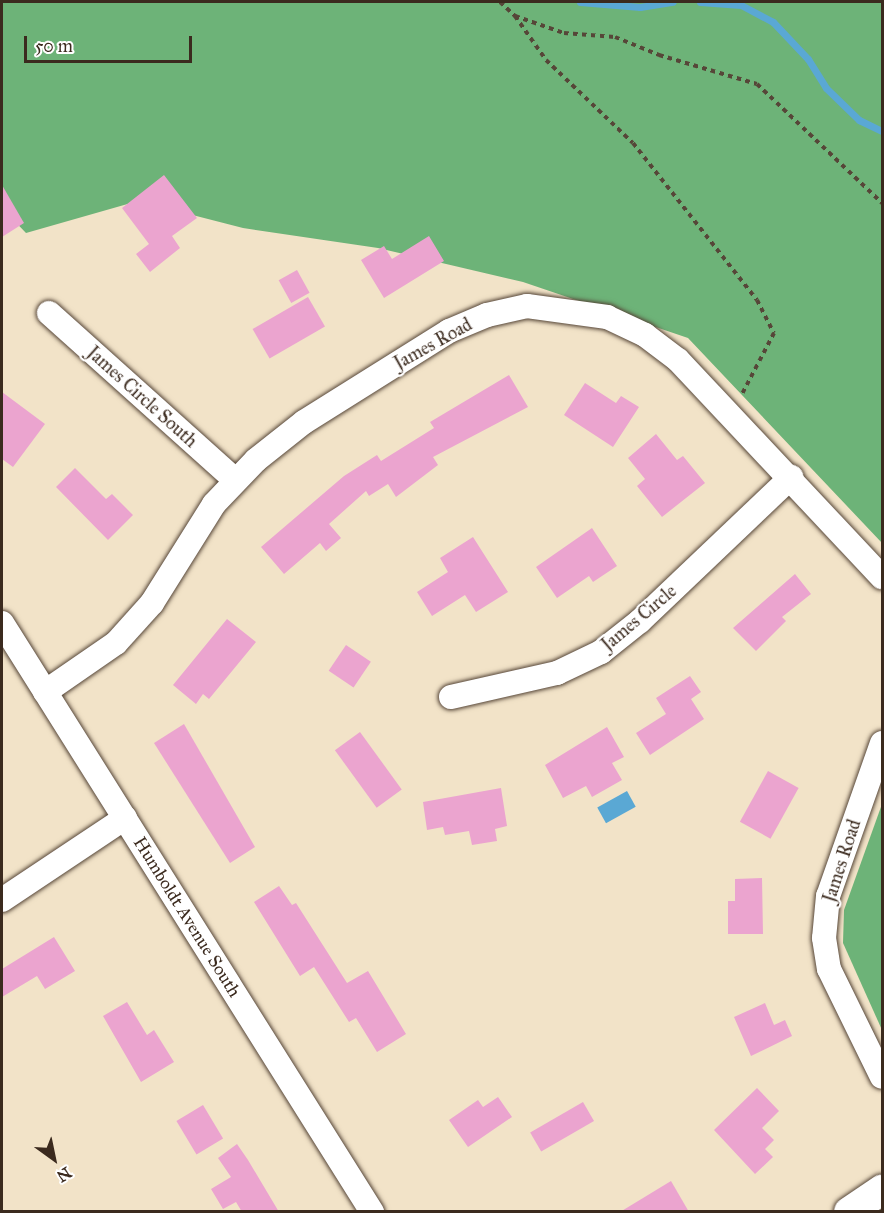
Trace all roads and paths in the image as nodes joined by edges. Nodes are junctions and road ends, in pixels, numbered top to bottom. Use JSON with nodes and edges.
{"nodes":[{"id":1,"x":500,"y":2,"type":"edge"},
{"id":2,"x":515,"y":16,"type":"junction"},
{"id":3,"x":882,"y":203,"type":"edge"},
{"id":4,"x":49,"y":313,"type":"dead end"},
{"id":5,"x":730,"y":413,"type":"junction"},
{"id":6,"x":792,"y":477,"type":"junction"},
{"id":7,"x":235,"y":480,"type":"junction"},
{"id":8,"x":882,"y":577,"type":"edge"},
{"id":9,"x":2,"y":622,"type":"edge"},
{"id":10,"x":45,"y":692,"type":"junction"},
{"id":11,"x":451,"y":698,"type":"dead end"},
{"id":12,"x":882,"y":743,"type":"edge"},
{"id":13,"x":125,"y":818,"type":"junction"},
{"id":14,"x":2,"y":900,"type":"edge"},
{"id":15,"x":882,"y":1077,"type":"edge"},
{"id":16,"x":882,"y":1190,"type":"edge"},
{"id":17,"x":372,"y":1212,"type":"edge"},
{"id":18,"x":849,"y":1212,"type":"edge"}],
"edges":[{"from":1,"to":2,"type":"path"},
{"from":2,"to":3,"type":"path"},
{"from":2,"to":5,"type":"path"},
{"from":4,"to":7,"type":"street","name":"James Circle South"},
{"from":5,"to":6,"type":"street","name":"James Road"},
{"from":5,"to":7,"type":"street","name":"James Road"},
{"from":6,"to":8,"type":"street","name":"James Road"},
{"from":6,"to":11,"type":"street","name":"James Circle"},
{"from":7,"to":10,"type":"street","name":"James Road"},
{"from":9,"to":10,"type":"street","name":"Humboldt Avenue South"},
{"from":10,"to":13,"type":"street","name":"Humboldt Avenue South"},
{"from":12,"to":15,"type":"street","name":"James Road"},
{"from":13,"to":14,"type":"street"},
{"from":13,"to":17,"type":"street","name":"Humboldt Avenue South"},
{"from":16,"to":18,"type":"street"}]}
